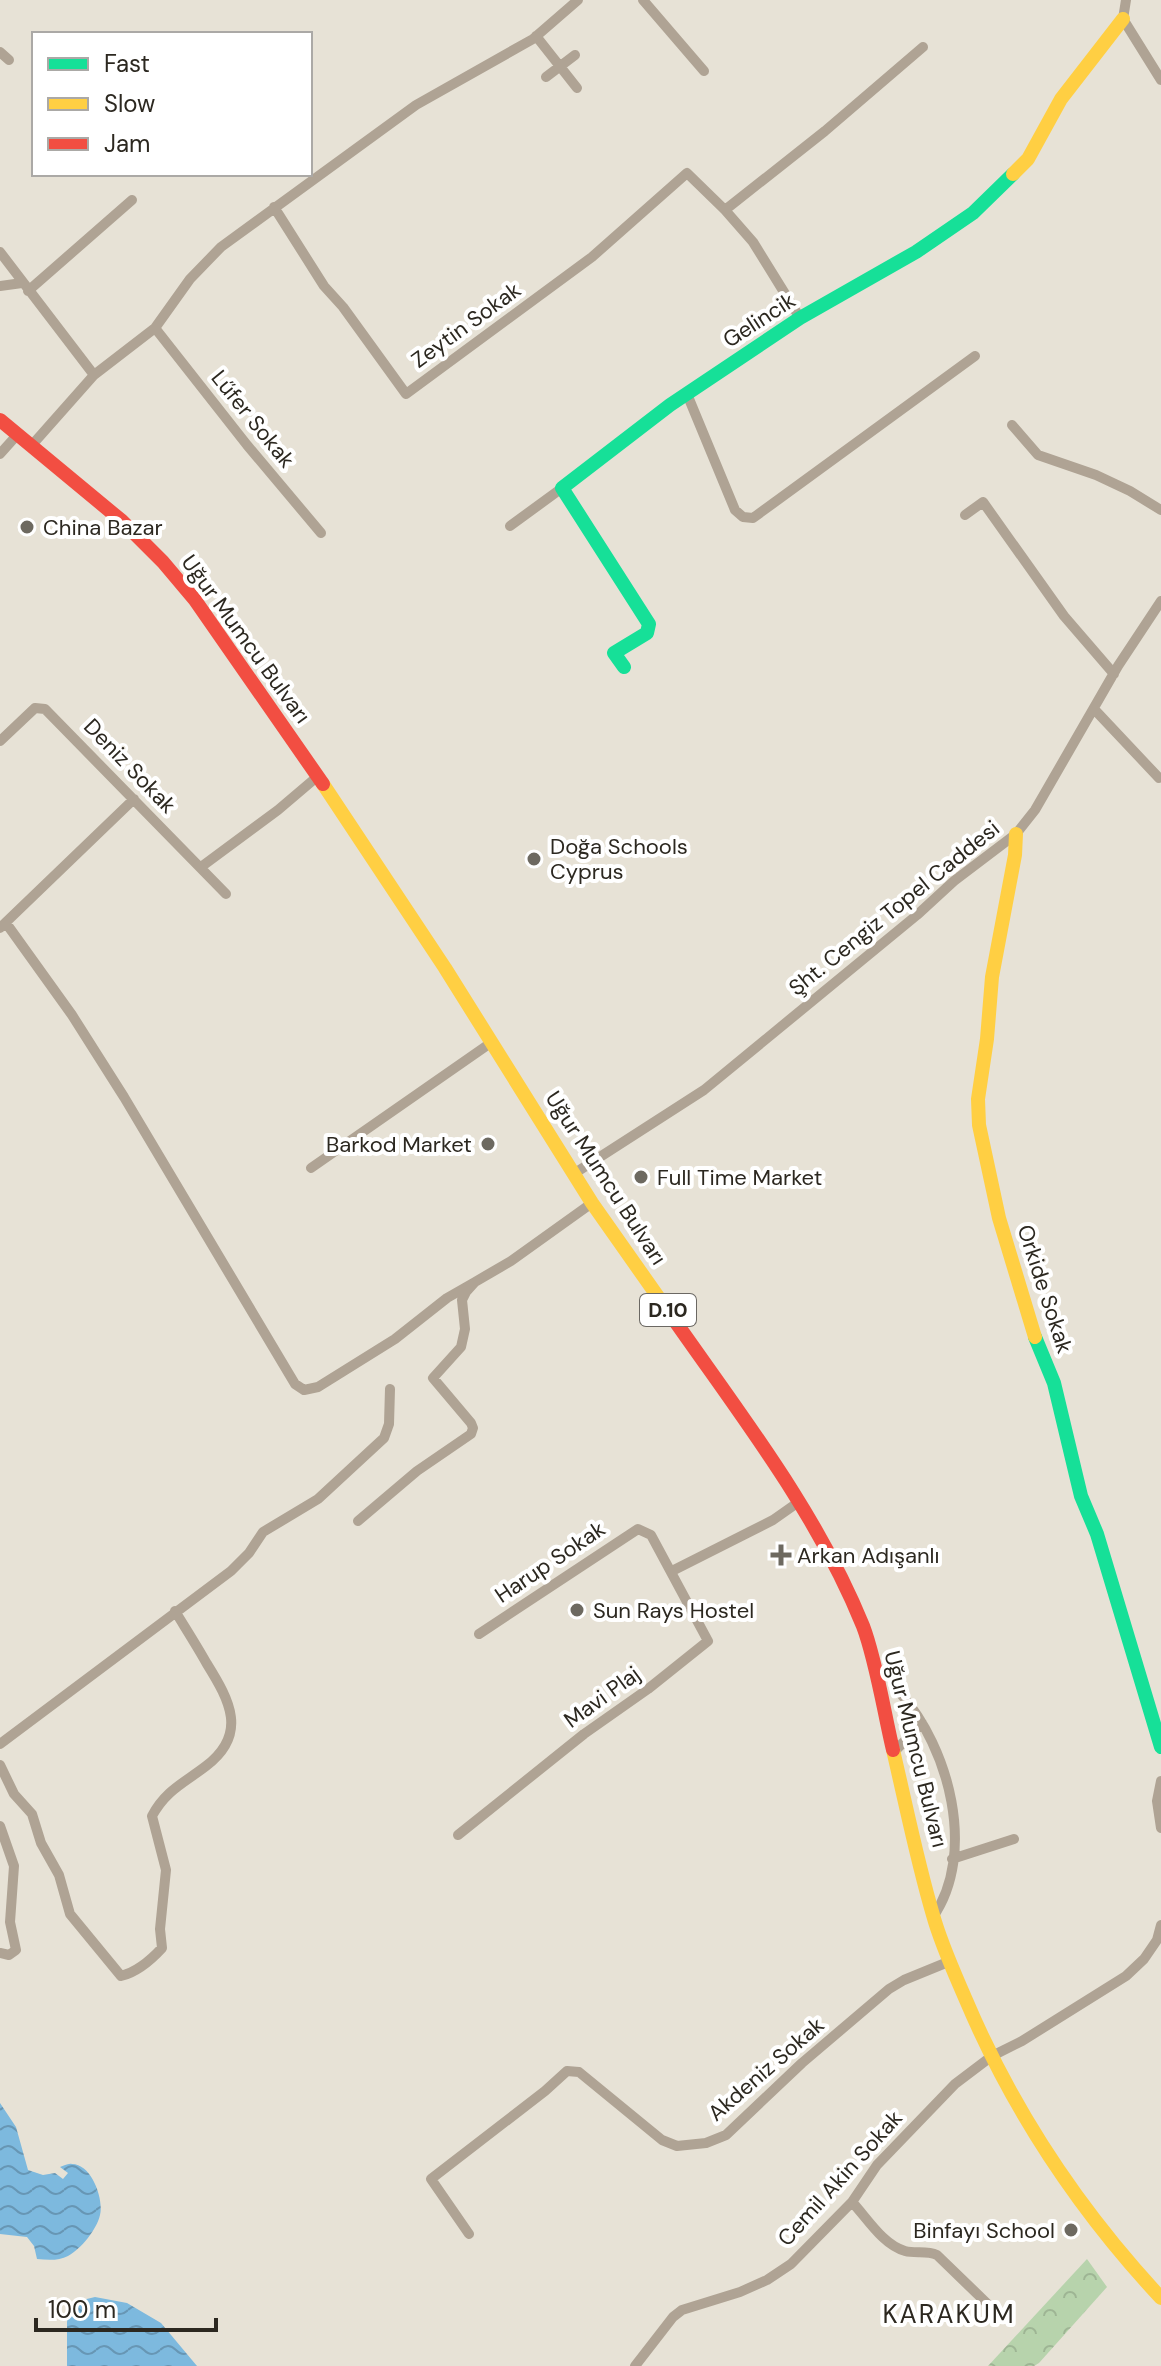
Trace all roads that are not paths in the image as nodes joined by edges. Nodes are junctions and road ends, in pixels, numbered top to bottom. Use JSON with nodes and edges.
{"nodes":[{"id":1,"x":578,"y":0,"type":"edge"},
{"id":2,"x":643,"y":0,"type":"edge"},
{"id":3,"x":1126,"y":0,"type":"edge"},
{"id":4,"x":1123,"y":19,"type":"junction"},
{"id":5,"x":536,"y":36,"type":"junction"},
{"id":6,"x":923,"y":47,"type":"dead end"},
{"id":7,"x":575,"y":55,"type":"dead end"},
{"id":8,"x":559,"y":66,"type":"junction"},
{"id":9,"x":704,"y":71,"type":"dead end"},
{"id":10,"x":1160,"y":75,"type":"edge"},
{"id":11,"x":546,"y":77,"type":"dead end"},
{"id":12,"x":577,"y":88,"type":"dead end"},
{"id":13,"x":132,"y":200,"type":"dead end"},
{"id":14,"x":274,"y":207,"type":"junction"},
{"id":15,"x":725,"y":210,"type":"junction"},
{"id":16,"x":0,"y":252,"type":"edge"},
{"id":17,"x":0,"y":286,"type":"edge"},
{"id":18,"x":25,"y":287,"type":"junction"},
{"id":19,"x":800,"y":318,"type":"junction"},
{"id":20,"x":155,"y":328,"type":"junction"},
{"id":21,"x":975,"y":356,"type":"dead end"},
{"id":22,"x":94,"y":375,"type":"junction"},
{"id":23,"x":687,"y":394,"type":"junction"},
{"id":24,"x":0,"y":420,"type":"edge"},
{"id":25,"x":1012,"y":425,"type":"dead end"},
{"id":26,"x":17,"y":435,"type":"junction"},
{"id":27,"x":32,"y":445,"type":"junction"},
{"id":28,"x":0,"y":454,"type":"edge"},
{"id":29,"x":562,"y":488,"type":"junction"},
{"id":30,"x":1161,"y":510,"type":"edge"},
{"id":31,"x":965,"y":515,"type":"dead end"},
{"id":32,"x":510,"y":526,"type":"dead end"},
{"id":33,"x":321,"y":533,"type":"dead end"},
{"id":34,"x":1161,"y":601,"type":"edge"},
{"id":35,"x":624,"y":667,"type":"dead end"},
{"id":36,"x":1114,"y":674,"type":"junction"},
{"id":37,"x":1094,"y":709,"type":"junction"},
{"id":38,"x":0,"y":741,"type":"edge"},
{"id":39,"x":318,"y":776,"type":"junction"},
{"id":40,"x":1159,"y":778,"type":"edge"},
{"id":41,"x":134,"y":799,"type":"junction"},
{"id":42,"x":1016,"y":834,"type":"junction"},
{"id":43,"x":201,"y":867,"type":"junction"},
{"id":44,"x":226,"y":894,"type":"dead end"},
{"id":45,"x":3,"y":925,"type":"edge"},
{"id":46,"x":492,"y":1042,"type":"junction"},
{"id":47,"x":311,"y":1168,"type":"dead end"},
{"id":48,"x":575,"y":1173,"type":"junction"},
{"id":49,"x":592,"y":1203,"type":"junction"},
{"id":50,"x":475,"y":1282,"type":"junction"},
{"id":51,"x":390,"y":1389,"type":"dead end"},
{"id":52,"x":800,"y":1501,"type":"junction"},
{"id":53,"x":358,"y":1521,"type":"dead end"},
{"id":54,"x":672,"y":1571,"type":"junction"},
{"id":55,"x":175,"y":1611,"type":"junction"},
{"id":56,"x":479,"y":1634,"type":"dead end"},
{"id":57,"x":900,"y":1693,"type":"dead end"},
{"id":58,"x":922,"y":1723,"type":"junction"},
{"id":59,"x":0,"y":1744,"type":"edge"},
{"id":60,"x":1161,"y":1747,"type":"edge"},
{"id":61,"x":894,"y":1752,"type":"junction"},
{"id":62,"x":0,"y":1765,"type":"edge"},
{"id":63,"x":1161,"y":1781,"type":"edge"},
{"id":64,"x":0,"y":1826,"type":"edge"},
{"id":65,"x":1161,"y":1828,"type":"edge"},
{"id":66,"x":458,"y":1835,"type":"dead end"},
{"id":67,"x":1014,"y":1839,"type":"dead end"},
{"id":68,"x":952,"y":1859,"type":"junction"},
{"id":69,"x":933,"y":1917,"type":"junction"},
{"id":70,"x":1161,"y":1925,"type":"edge"},
{"id":71,"x":0,"y":1953,"type":"edge"},
{"id":72,"x":948,"y":1962,"type":"junction"},
{"id":73,"x":992,"y":2056,"type":"junction"},
{"id":74,"x":852,"y":2202,"type":"junction"},
{"id":75,"x":469,"y":2234,"type":"dead end"},
{"id":76,"x":1161,"y":2298,"type":"edge"},
{"id":77,"x":1000,"y":2316,"type":"dead end"},
{"id":78,"x":635,"y":2366,"type":"edge"}],
"edges":[{"from":1,"to":5,"type":"street"},
{"from":2,"to":9,"type":"street"},
{"from":3,"to":4,"type":"street"},
{"from":4,"to":10,"type":"street"},
{"from":4,"to":19,"type":"main road","name":"Gelincik"},
{"from":5,"to":8,"type":"street"},
{"from":5,"to":14,"type":"street"},
{"from":6,"to":15,"type":"street"},
{"from":7,"to":8,"type":"street"},
{"from":8,"to":11,"type":"street"},
{"from":8,"to":12,"type":"street"},
{"from":13,"to":18,"type":"street"},
{"from":14,"to":15,"type":"street","name":"Zeytin Sokak"},
{"from":14,"to":20,"type":"street"},
{"from":15,"to":19,"type":"street"},
{"from":16,"to":18,"type":"street"},
{"from":17,"to":18,"type":"street"},
{"from":18,"to":22,"type":"street"},
{"from":19,"to":23,"type":"main road","name":"Gelincik"},
{"from":20,"to":22,"type":"street"},
{"from":20,"to":33,"type":"street","name":"Lűfer Sokak"},
{"from":21,"to":23,"type":"street"},
{"from":22,"to":27,"type":"street"},
{"from":23,"to":29,"type":"main road","name":"Gelincik"},
{"from":24,"to":26,"type":"main road","name":"Uğur Mumcu Bulvarı","number":"D.10"},
{"from":25,"to":30,"type":"street"},
{"from":26,"to":27,"type":"main road","name":"Uğur Mumcu Bulvarı","number":"D.10"},
{"from":26,"to":28,"type":"street"},
{"from":27,"to":39,"type":"main road","name":"Uğur Mumcu Bulvarı","number":"D.10"},
{"from":29,"to":32,"type":"street"},
{"from":29,"to":35,"type":"main road"},
{"from":31,"to":36,"type":"street"},
{"from":34,"to":36,"type":"street","name":"Şht. Cengiz Topel Caddesi"},
{"from":36,"to":37,"type":"street","name":"Şht. Cengiz Topel Caddesi"},
{"from":37,"to":40,"type":"street"},
{"from":37,"to":42,"type":"street","name":"Şht. Cengiz Topel Caddesi"},
{"from":38,"to":41,"type":"street","name":"Deniz Sokak"},
{"from":39,"to":43,"type":"street"},
{"from":39,"to":46,"type":"main road","name":"Uğur Mumcu Bulvarı","number":"D.10"},
{"from":41,"to":43,"type":"street","name":"Deniz Sokak"},
{"from":41,"to":45,"type":"street"},
{"from":42,"to":48,"type":"street","name":"Şht. Cengiz Topel Caddesi"},
{"from":42,"to":60,"type":"main road","name":"Orkide Sokak"},
{"from":43,"to":44,"type":"street","name":"Deniz Sokak"},
{"from":45,"to":50,"type":"street"},
{"from":46,"to":47,"type":"street"},
{"from":46,"to":48,"type":"main road","name":"Uğur Mumcu Bulvarı","number":"D.10"},
{"from":48,"to":49,"type":"main road","name":"Uğur Mumcu Bulvarı","number":"D.10"},
{"from":49,"to":50,"type":"street"},
{"from":49,"to":52,"type":"main road","name":"Uğur Mumcu Bulvarı","number":"D.10"},
{"from":50,"to":53,"type":"street"},
{"from":51,"to":55,"type":"street"},
{"from":52,"to":54,"type":"street"},
{"from":52,"to":61,"type":"main road","name":"Uğur Mumcu Bulvarı","number":"D.10"},
{"from":54,"to":56,"type":"street","name":"Harup Sokak"},
{"from":54,"to":66,"type":"street","name":"Mavi Plaj"},
{"from":55,"to":59,"type":"street"},
{"from":55,"to":62,"type":"street"},
{"from":57,"to":58,"type":"street"},
{"from":58,"to":61,"type":"street"},
{"from":58,"to":68,"type":"street"},
{"from":61,"to":69,"type":"main road","name":"Uğur Mumcu Bulvarı","number":"D.10"},
{"from":63,"to":65,"type":"street"},
{"from":64,"to":71,"type":"street"},
{"from":67,"to":68,"type":"street"},
{"from":68,"to":69,"type":"street"},
{"from":69,"to":72,"type":"main road","name":"Uğur Mumcu Bulvarı","number":"D.10"},
{"from":70,"to":73,"type":"street","name":"Cemil Akin Sokak"},
{"from":72,"to":73,"type":"main road","name":"Uğur Mumcu Bulvarı","number":"D.10"},
{"from":72,"to":75,"type":"street","name":"Akdeniz Sokak"},
{"from":73,"to":74,"type":"street","name":"Cemil Akin Sokak"},
{"from":73,"to":76,"type":"main road","name":"Uğur Mumcu Bulvarı","number":"D.10"},
{"from":74,"to":77,"type":"street"},
{"from":74,"to":78,"type":"street","name":"Cemil Akin Sokak"}]}
